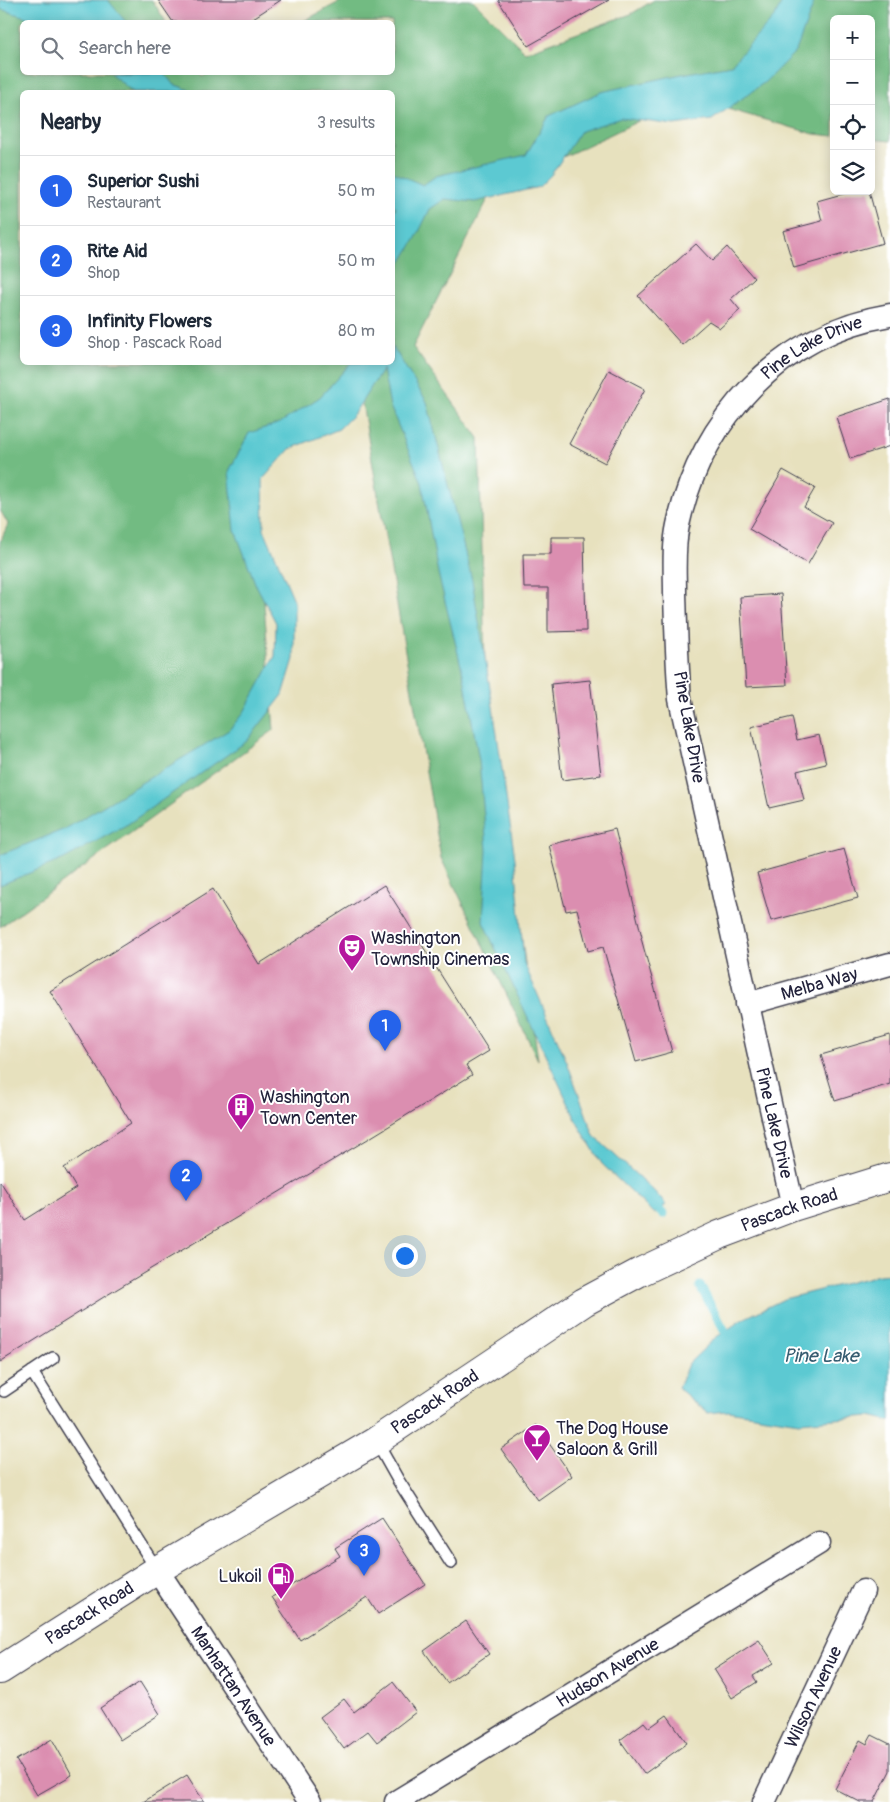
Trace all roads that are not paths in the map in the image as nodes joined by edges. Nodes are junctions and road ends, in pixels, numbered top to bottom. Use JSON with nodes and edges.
{"nodes":[{"id":1,"x":890,"y":315,"type":"edge"},
{"id":2,"x":890,"y":964,"type":"edge"},
{"id":3,"x":748,"y":1004,"type":"junction"},
{"id":4,"x":890,"y":1178,"type":"edge"},
{"id":5,"x":793,"y":1207,"type":"junction"},
{"id":6,"x":53,"y":1358,"type":"dead end"},
{"id":7,"x":32,"y":1372,"type":"junction"},
{"id":8,"x":4,"y":1391,"type":"dead end"},
{"id":9,"x":376,"y":1441,"type":"junction"},
{"id":10,"x":819,"y":1543,"type":"dead end"},
{"id":11,"x":451,"y":1563,"type":"dead end"},
{"id":12,"x":157,"y":1570,"type":"junction"},
{"id":13,"x":863,"y":1591,"type":"dead end"},
{"id":14,"x":0,"y":1670,"type":"edge"},
{"id":15,"x":310,"y":1802,"type":"edge"},
{"id":16,"x":396,"y":1802,"type":"edge"},
{"id":17,"x":764,"y":1802,"type":"edge"}],
"edges":[{"from":1,"to":3,"type":"street","name":"Pine Lake Drive"},
{"from":2,"to":3,"type":"street","name":"Melba Way"},
{"from":3,"to":5,"type":"street","name":"Pine Lake Drive"},
{"from":4,"to":5,"type":"street","name":"Pascack Road"},
{"from":5,"to":9,"type":"street","name":"Pascack Road"},
{"from":6,"to":7,"type":"lane"},
{"from":7,"to":8,"type":"lane"},
{"from":7,"to":12,"type":"lane"},
{"from":9,"to":11,"type":"lane"},
{"from":9,"to":12,"type":"street","name":"Pascack Road"},
{"from":10,"to":16,"type":"street","name":"Hudson Avenue"},
{"from":12,"to":14,"type":"street","name":"Pascack Road"},
{"from":12,"to":15,"type":"street","name":"Manhattan Avenue"},
{"from":13,"to":17,"type":"street","name":"Wilson Avenue"}]}
